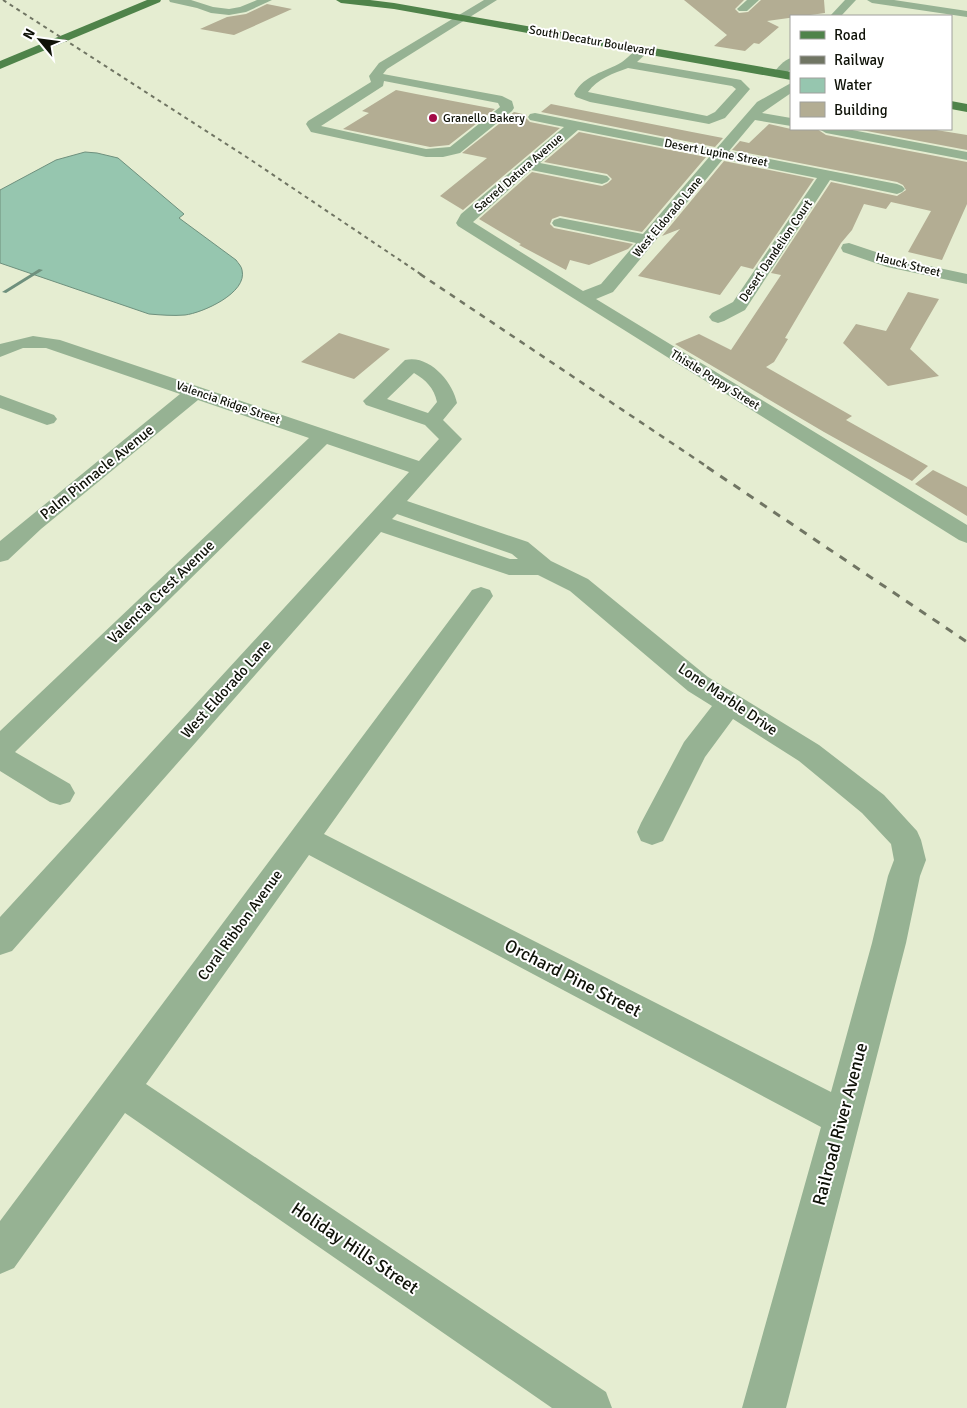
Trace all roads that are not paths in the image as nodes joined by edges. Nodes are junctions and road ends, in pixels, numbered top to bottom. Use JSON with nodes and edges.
{"nodes":[{"id":1,"x":127,"y":0,"type":"edge"},
{"id":2,"x":156,"y":0,"type":"edge"},
{"id":3,"x":174,"y":0,"type":"edge"},
{"id":4,"x":267,"y":0,"type":"edge"},
{"id":5,"x":341,"y":0,"type":"edge"},
{"id":6,"x":369,"y":0,"type":"edge"},
{"id":7,"x":492,"y":0,"type":"edge"},
{"id":8,"x":754,"y":0,"type":"edge"},
{"id":9,"x":851,"y":0,"type":"edge"},
{"id":10,"x":872,"y":0,"type":"edge"},
{"id":11,"x":394,"y":6,"type":"junction"},
{"id":12,"x":743,"y":9,"type":"dead end"},
{"id":13,"x":967,"y":14,"type":"edge"},
{"id":14,"x":837,"y":15,"type":"edge"},
{"id":15,"x":461,"y":18,"type":"junction"},
{"id":16,"x":644,"y":50,"type":"junction"},
{"id":17,"x":0,"y":53,"type":"edge"},
{"id":18,"x":0,"y":64,"type":"edge"},
{"id":19,"x":627,"y":64,"type":"junction"},
{"id":20,"x":785,"y":75,"type":"edge"},
{"id":21,"x":375,"y":76,"type":"junction"},
{"id":22,"x":790,"y":88,"type":"edge"},
{"id":23,"x":952,"y":105,"type":"edge"},
{"id":24,"x":967,"y":108,"type":"edge"},
{"id":25,"x":752,"y":115,"type":"junction"},
{"id":26,"x":535,"y":117,"type":"dead end"},
{"id":27,"x":790,"y":122,"type":"edge"},
{"id":28,"x":575,"y":124,"type":"junction"},
{"id":29,"x":832,"y":130,"type":"edge"},
{"id":30,"x":899,"y":130,"type":"edge"},
{"id":31,"x":892,"y":141,"type":"junction"},
{"id":32,"x":721,"y":154,"type":"junction"},
{"id":33,"x":967,"y":156,"type":"edge"},
{"id":34,"x":528,"y":165,"type":"junction"},
{"id":35,"x":826,"y":175,"type":"junction"},
{"id":36,"x":602,"y":179,"type":"dead end"},
{"id":37,"x":897,"y":189,"type":"dead end"},
{"id":38,"x":464,"y":223,"type":"joint"},
{"id":39,"x":560,"y":223,"type":"dead end"},
{"id":40,"x":647,"y":240,"type":"junction"},
{"id":41,"x":849,"y":248,"type":"dead end"},
{"id":42,"x":966,"y":276,"type":"edge"},
{"id":43,"x":582,"y":298,"type":"junction"},
{"id":44,"x":718,"y":317,"type":"dead end"},
{"id":45,"x":0,"y":351,"type":"edge"},
{"id":46,"x":195,"y":392,"type":"junction"},
{"id":47,"x":0,"y":401,"type":"edge"},
{"id":48,"x":47,"y":419,"type":"dead end"},
{"id":49,"x":442,"y":430,"type":"dead end"},
{"id":50,"x":323,"y":436,"type":"junction"},
{"id":51,"x":423,"y":470,"type":"junction"},
{"id":52,"x":384,"y":513,"type":"junction"},
{"id":53,"x":967,"y":535,"type":"edge"},
{"id":54,"x":3,"y":548,"type":"edge"},
{"id":55,"x":481,"y":596,"type":"dead end"},
{"id":56,"x":729,"y":704,"type":"junction"},
{"id":57,"x":0,"y":748,"type":"edge"},
{"id":58,"x":0,"y":756,"type":"edge"},
{"id":59,"x":60,"y":793,"type":"dead end"},
{"id":60,"x":652,"y":832,"type":"dead end"},
{"id":61,"x":304,"y":838,"type":"junction"},
{"id":62,"x":906,"y":840,"type":"joint"},
{"id":63,"x":0,"y":940,"type":"edge"},
{"id":64,"x":121,"y":1089,"type":"junction"},
{"id":65,"x":842,"y":1118,"type":"junction"},
{"id":66,"x":0,"y":1254,"type":"edge"},
{"id":67,"x":590,"y":1408,"type":"edge"},
{"id":68,"x":764,"y":1408,"type":"edge"}],
"edges":[{"from":1,"to":17,"type":"main road"},
{"from":2,"to":18,"type":"main road"},
{"from":3,"to":4,"type":"street"},
{"from":5,"to":11,"type":"main road","name":"South Decatur Boulevard"},
{"from":6,"to":11,"type":"main road","name":"South Decatur Boulevard"},
{"from":7,"to":15,"type":"street"},
{"from":8,"to":12,"type":"street"},
{"from":9,"to":14,"type":"street"},
{"from":10,"to":13,"type":"street"},
{"from":11,"to":15,"type":"main road","name":"South Decatur Boulevard"},
{"from":15,"to":16,"type":"main road","name":"South Decatur Boulevard"},
{"from":15,"to":21,"type":"street"},
{"from":16,"to":19,"type":"street"},
{"from":16,"to":20,"type":"main road","name":"South Decatur Boulevard"},
{"from":19,"to":19,"type":"street"},
{"from":21,"to":21,"type":"street"},
{"from":22,"to":25,"type":"street","name":"West Eldorado Lane"},
{"from":23,"to":24,"type":"main road"},
{"from":25,"to":27,"type":"street"},
{"from":25,"to":32,"type":"street","name":"West Eldorado Lane"},
{"from":26,"to":28,"type":"street","name":"Desert Lupine Street"},
{"from":28,"to":32,"type":"street","name":"Desert Lupine Street"},
{"from":28,"to":34,"type":"street","name":"Sacred Datura Avenue"},
{"from":29,"to":31,"type":"street"},
{"from":30,"to":31,"type":"street"},
{"from":31,"to":33,"type":"street"},
{"from":32,"to":35,"type":"street","name":"Desert Lupine Street"},
{"from":32,"to":40,"type":"street","name":"West Eldorado Lane"},
{"from":34,"to":36,"type":"street"},
{"from":34,"to":38,"type":"street","name":"Sacred Datura Avenue"},
{"from":35,"to":37,"type":"street","name":"Desert Lupine Street"},
{"from":35,"to":44,"type":"street","name":"Desert Dandelion Court"},
{"from":38,"to":43,"type":"street","name":"Thistle Poppy Street"},
{"from":39,"to":40,"type":"street"},
{"from":40,"to":43,"type":"street","name":"West Eldorado Lane"},
{"from":41,"to":42,"type":"street","name":"Hauck Street"},
{"from":43,"to":53,"type":"street","name":"Thistle Poppy Street"},
{"from":45,"to":46,"type":"street","name":"Valencia Ridge Street"},
{"from":46,"to":50,"type":"street","name":"Valencia Ridge Street"},
{"from":46,"to":54,"type":"street","name":"Palm Pinnacle Avenue"},
{"from":47,"to":48,"type":"street"},
{"from":49,"to":51,"type":"street","name":"West Eldorado Lane"},
{"from":50,"to":51,"type":"street","name":"Valencia Ridge Street"},
{"from":50,"to":57,"type":"street","name":"Valencia Crest Avenue"},
{"from":51,"to":52,"type":"street","name":"West Eldorado Lane"},
{"from":52,"to":56,"type":"street","name":"Lone Marble Drive"},
{"from":52,"to":63,"type":"street","name":"West Eldorado Lane"},
{"from":55,"to":61,"type":"street","name":"Coral Ribbon Avenue"},
{"from":56,"to":60,"type":"street"},
{"from":56,"to":62,"type":"street","name":"Lone Marble Drive"},
{"from":58,"to":59,"type":"street"},
{"from":61,"to":64,"type":"street","name":"Coral Ribbon Avenue"},
{"from":61,"to":65,"type":"street","name":"Orchard Pine Street"},
{"from":62,"to":65,"type":"street","name":"Railroad River Avenue"},
{"from":64,"to":66,"type":"street","name":"Coral Ribbon Avenue"},
{"from":64,"to":67,"type":"street","name":"Holiday Hills Street"},
{"from":65,"to":68,"type":"street","name":"Railroad River Avenue"}]}
